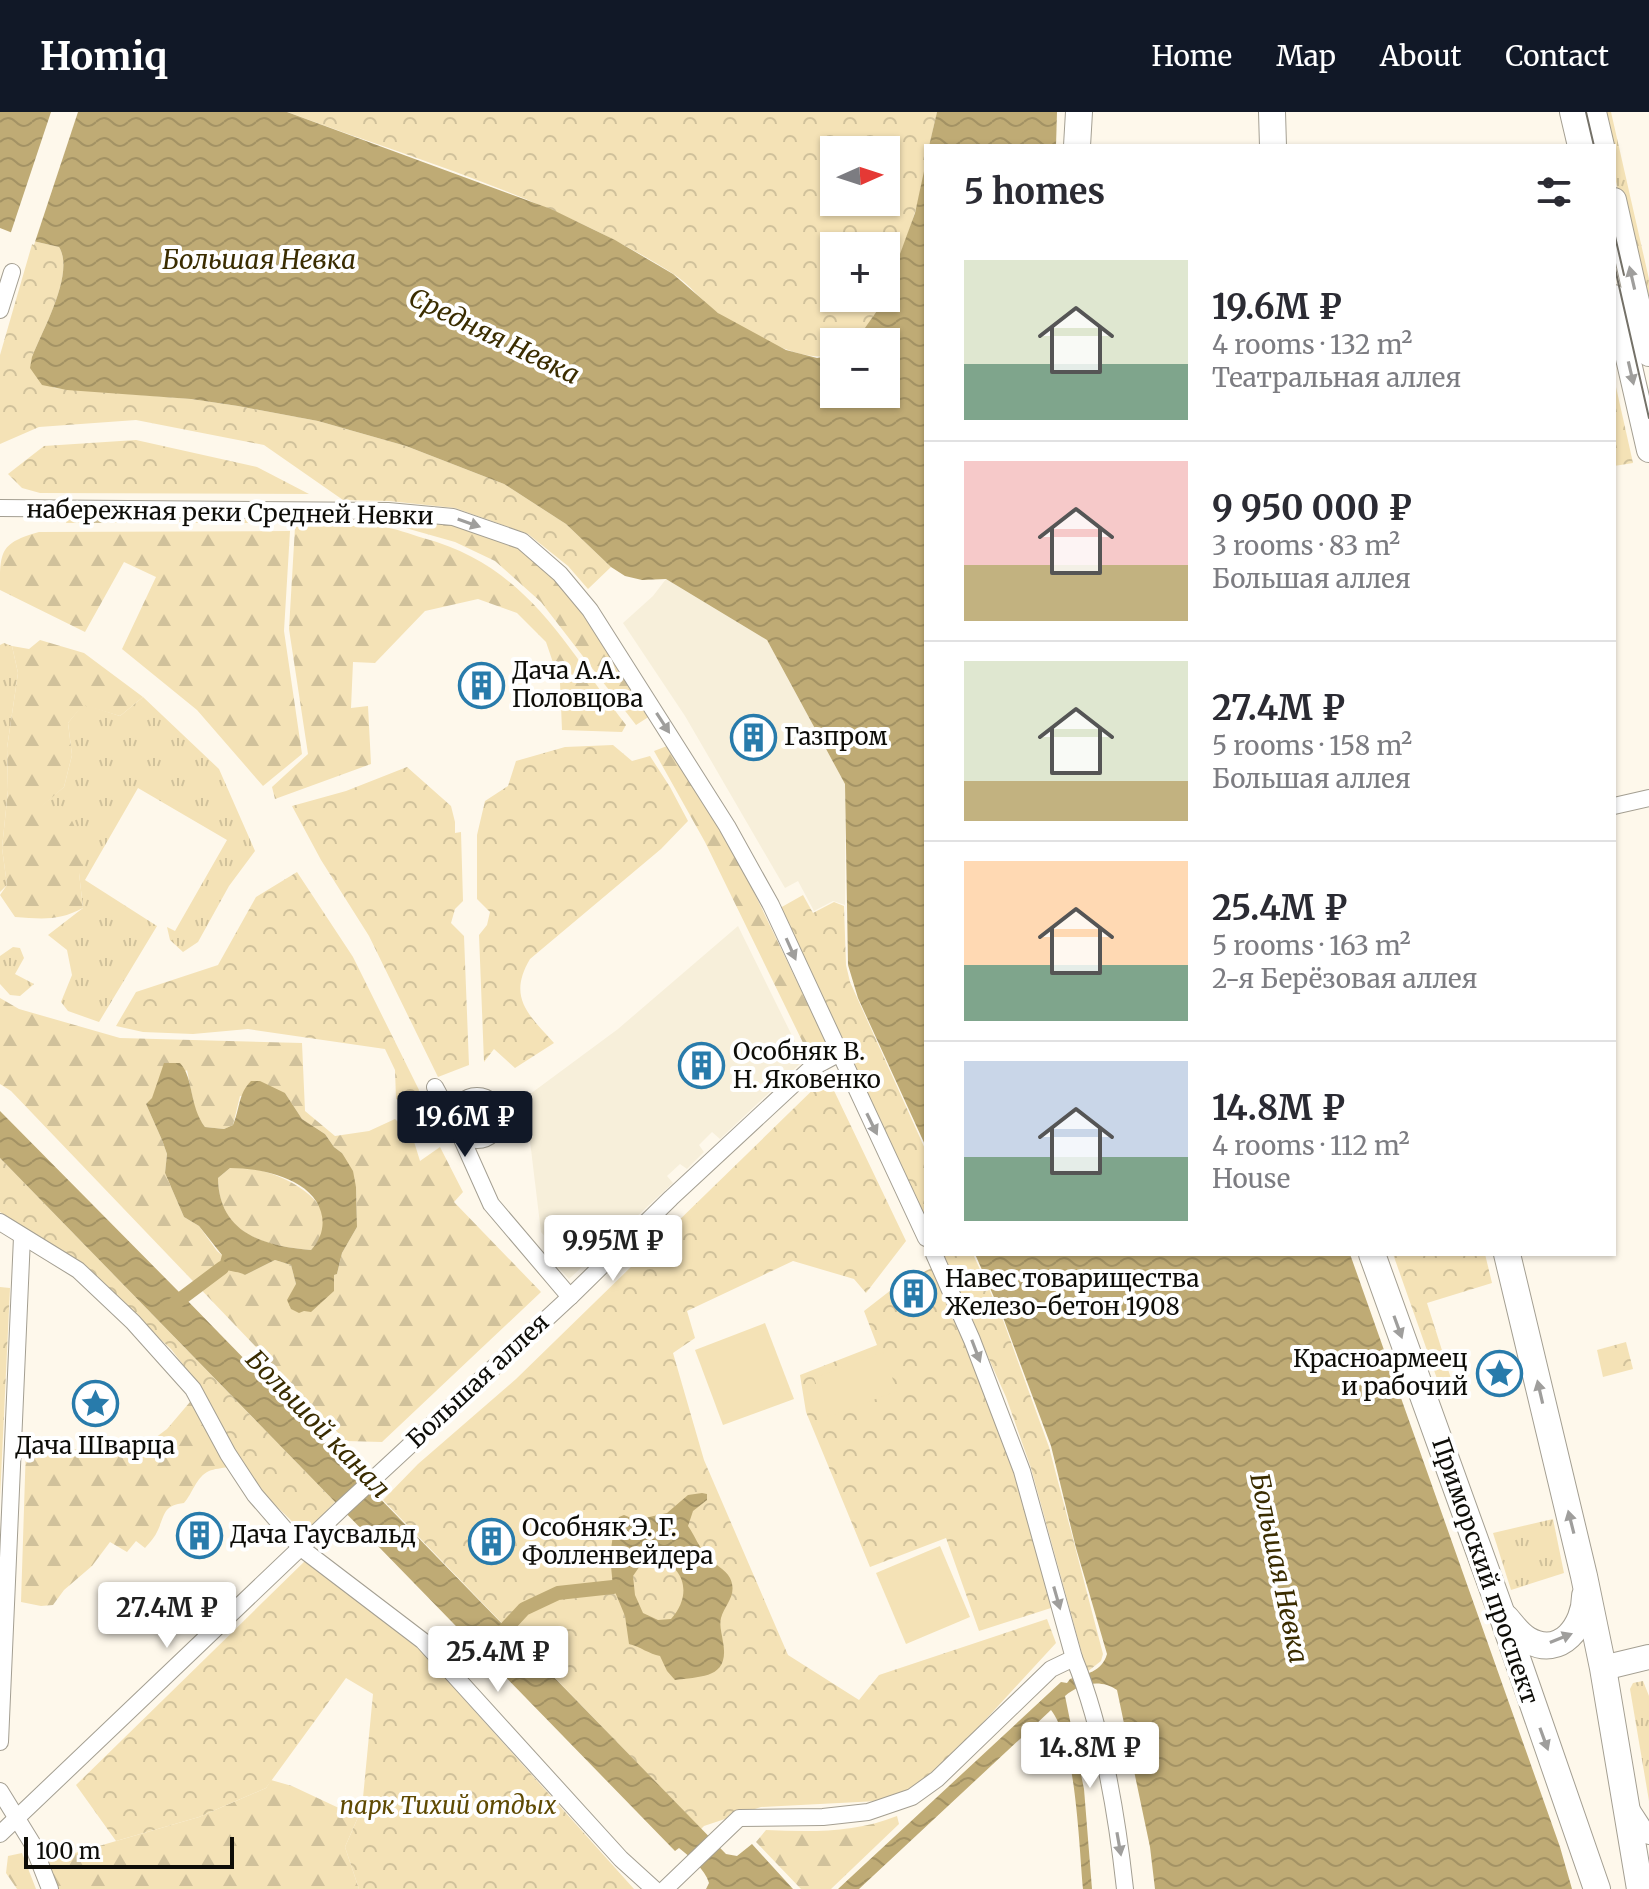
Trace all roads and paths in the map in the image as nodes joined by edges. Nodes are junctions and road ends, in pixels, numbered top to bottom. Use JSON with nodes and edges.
{"nodes":[{"id":1,"x":1079,"y":112,"type":"edge"},
{"id":2,"x":1272,"y":112,"type":"edge"},
{"id":3,"x":1572,"y":112,"type":"edge"},
{"id":4,"x":1594,"y":112,"type":"edge"},
{"id":5,"x":1077,"y":144,"type":"edge"},
{"id":6,"x":1273,"y":144,"type":"edge"},
{"id":7,"x":1580,"y":144,"type":"edge"},
{"id":8,"x":1602,"y":144,"type":"edge"},
{"id":9,"x":1616,"y":209,"type":"edge"},
{"id":10,"x":12,"y":272,"type":"dead end"},
{"id":11,"x":1616,"y":306,"type":"edge"},
{"id":12,"x":0,"y":310,"type":"edge"},
{"id":13,"x":1649,"y":354,"type":"edge"},
{"id":14,"x":1649,"y":450,"type":"edge"},
{"id":15,"x":0,"y":508,"type":"edge"},
{"id":16,"x":1649,"y":798,"type":"edge"},
{"id":17,"x":1616,"y":806,"type":"edge"},
{"id":18,"x":838,"y":1054,"type":"junction"},
{"id":19,"x":435,"y":1087,"type":"dead end"},
{"id":20,"x":457,"y":1128,"type":"junction"},
{"id":21,"x":469,"y":1145,"type":"junction"},
{"id":22,"x":0,"y":1222,"type":"edge"},
{"id":23,"x":924,"y":1234,"type":"edge"},
{"id":24,"x":22,"y":1237,"type":"junction"},
{"id":25,"x":935,"y":1256,"type":"edge"},
{"id":26,"x":1373,"y":1256,"type":"edge"},
{"id":27,"x":1507,"y":1256,"type":"edge"},
{"id":28,"x":570,"y":1297,"type":"junction"},
{"id":29,"x":301,"y":1548,"type":"junction"},
{"id":30,"x":1584,"y":1576,"type":"junction"},
{"id":31,"x":1501,"y":1612,"type":"junction"},
{"id":32,"x":1649,"y":1657,"type":"edge"},
{"id":33,"x":1074,"y":1658,"type":"junction"},
{"id":34,"x":1603,"y":1668,"type":"junction"},
{"id":35,"x":0,"y":1742,"type":"edge"},
{"id":36,"x":0,"y":1791,"type":"edge"},
{"id":37,"x":1627,"y":1802,"type":"junction"},
{"id":38,"x":17,"y":1817,"type":"junction"},
{"id":39,"x":0,"y":1834,"type":"edge"},
{"id":40,"x":1649,"y":1836,"type":"edge"},
{"id":41,"x":50,"y":1889,"type":"edge"},
{"id":42,"x":654,"y":1889,"type":"edge"},
{"id":43,"x":665,"y":1889,"type":"edge"},
{"id":44,"x":1125,"y":1889,"type":"edge"},
{"id":45,"x":1597,"y":1889,"type":"edge"},
{"id":46,"x":1640,"y":1889,"type":"edge"}],
"edges":[{"from":1,"to":5,"type":"main road"},
{"from":2,"to":6,"type":"main road"},
{"from":3,"to":7,"type":"main road"},
{"from":4,"to":8,"type":"main road"},
{"from":13,"to":9,"type":"main road","one_way":true},
{"from":10,"to":12,"type":"street"},
{"from":11,"to":14,"type":"main road","one_way":true},
{"from":15,"to":18,"type":"street","name":"набережная реки Средней Невки","one_way":true},
{"from":16,"to":17,"type":"street"},
{"from":18,"to":23,"type":"street","name":"набережная реки Средней Невки","one_way":true},
{"from":18,"to":28,"type":"street","name":"Большая аллея"},
{"from":19,"to":20,"type":"street"},
{"from":20,"to":21,"type":"street"},
{"from":20,"to":21,"type":"street"},
{"from":21,"to":28,"type":"street"},
{"from":22,"to":24,"type":"street"},
{"from":24,"to":29,"type":"street"},
{"from":24,"to":35,"type":"street"},
{"from":25,"to":33,"type":"street","one_way":true},
{"from":26,"to":31,"type":"main road","name":"Приморский проспект","one_way":true},
{"from":30,"to":27,"type":"main road","one_way":true},
{"from":28,"to":29,"type":"street","name":"Большая аллея"},
{"from":29,"to":38,"type":"street"},
{"from":29,"to":42,"type":"street"},
{"from":31,"to":30,"type":"main road","one_way":true},
{"from":30,"to":34,"type":"main road"},
{"from":31,"to":45,"type":"main road","name":"Приморский проспект","one_way":true},
{"from":32,"to":34,"type":"main road"},
{"from":33,"to":43,"type":"street"},
{"from":33,"to":44,"type":"street","one_way":true},
{"from":34,"to":37,"type":"main road"},
{"from":36,"to":38,"type":"street"},
{"from":37,"to":40,"type":"street"},
{"from":37,"to":46,"type":"main road"},
{"from":38,"to":39,"type":"street"},
{"from":38,"to":41,"type":"street"}]}
